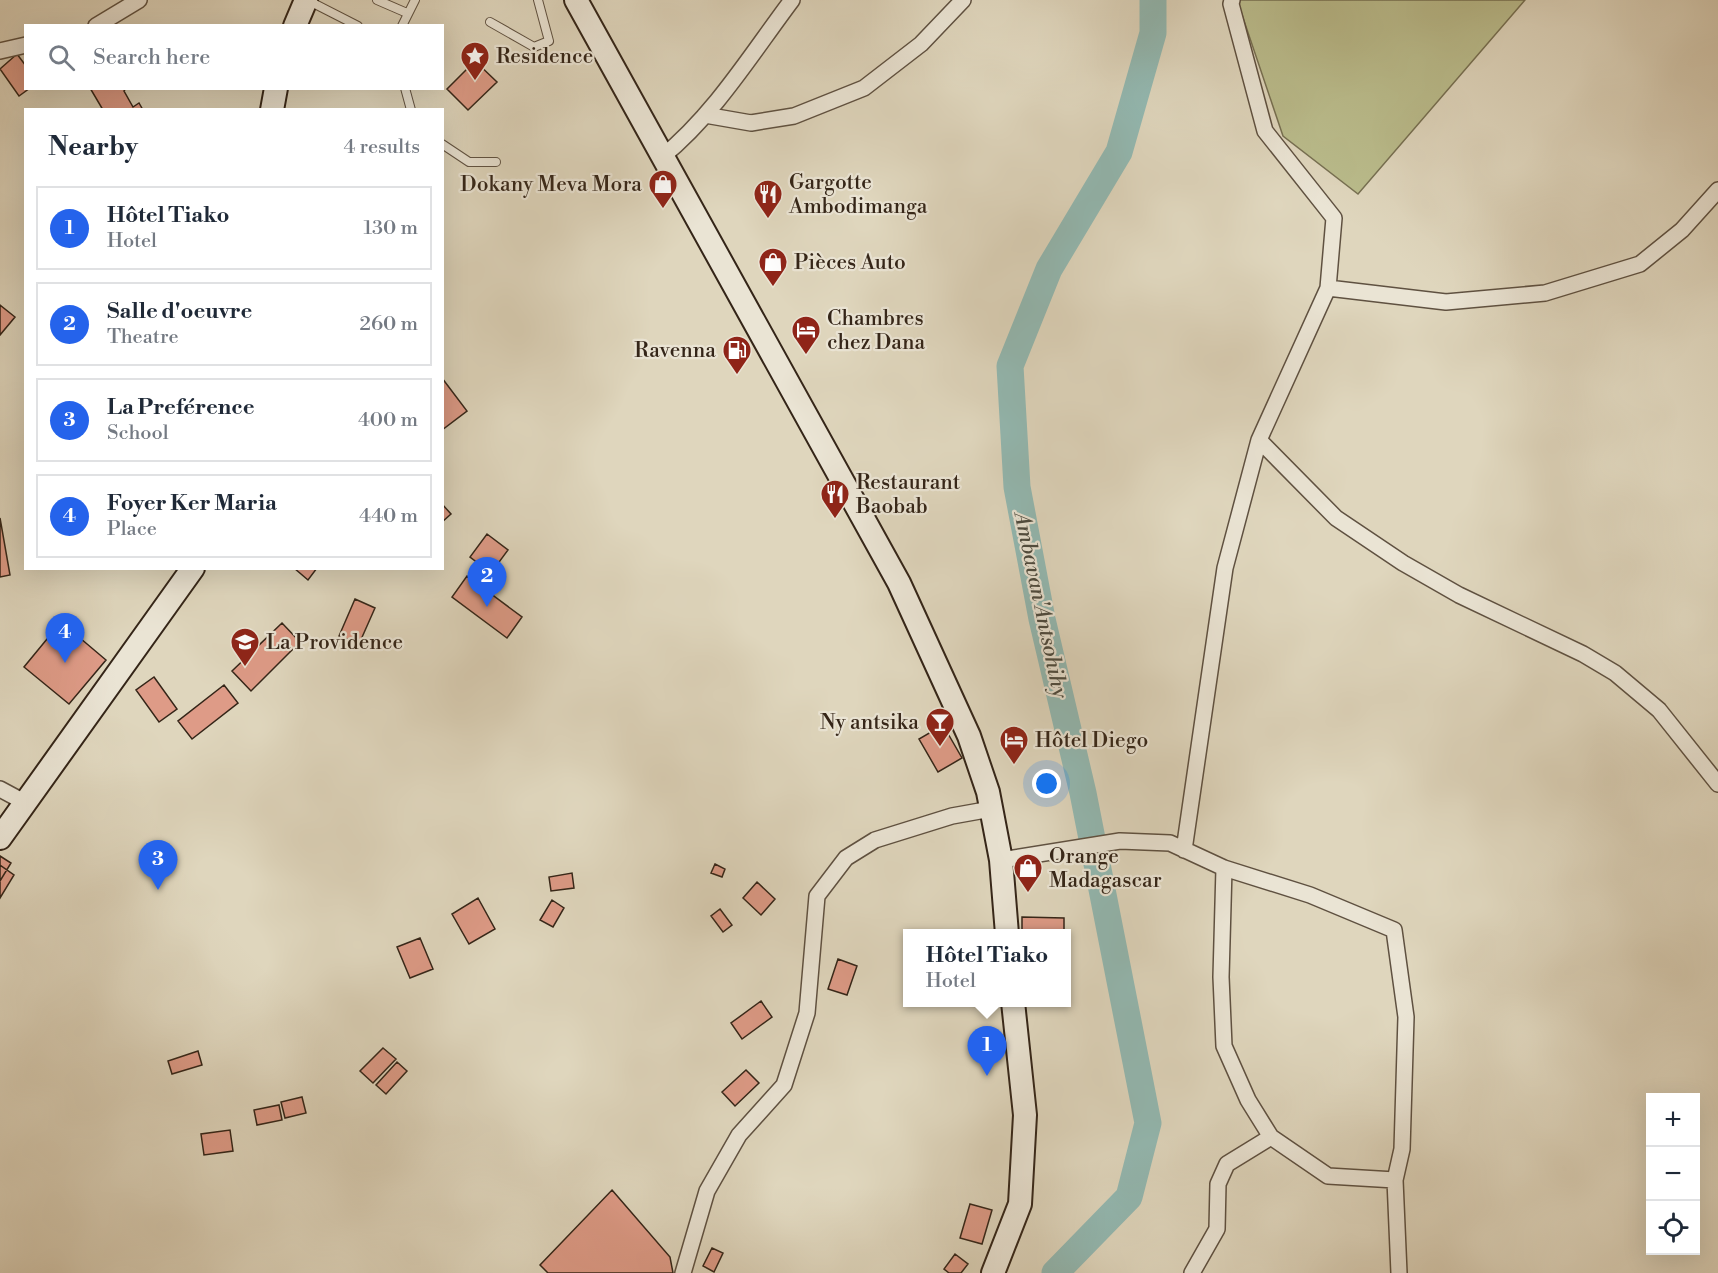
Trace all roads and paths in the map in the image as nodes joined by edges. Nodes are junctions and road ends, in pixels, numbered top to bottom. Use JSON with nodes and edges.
{"nodes":[{"id":1,"x":139,"y":0,"type":"edge"},
{"id":2,"x":307,"y":0,"type":"edge"},
{"id":3,"x":378,"y":0,"type":"edge"},
{"id":4,"x":415,"y":0,"type":"edge"},
{"id":5,"x":538,"y":0,"type":"edge"},
{"id":6,"x":576,"y":0,"type":"edge"},
{"id":7,"x":792,"y":0,"type":"edge"},
{"id":8,"x":963,"y":0,"type":"edge"},
{"id":9,"x":1232,"y":0,"type":"edge"},
{"id":10,"x":116,"y":5,"type":"edge"},
{"id":11,"x":407,"y":13,"type":"junction"},
{"id":12,"x":490,"y":22,"type":"dead end"},
{"id":13,"x":98,"y":24,"type":"edge"},
{"id":14,"x":296,"y":24,"type":"edge"},
{"id":15,"x":354,"y":24,"type":"edge"},
{"id":16,"x":403,"y":24,"type":"edge"},
{"id":17,"x":24,"y":45,"type":"edge"},
{"id":18,"x":0,"y":51,"type":"edge"},
{"id":19,"x":276,"y":90,"type":"edge"},
{"id":20,"x":406,"y":90,"type":"edge"},
{"id":21,"x":272,"y":108,"type":"edge"},
{"id":22,"x":410,"y":108,"type":"edge"},
{"id":23,"x":705,"y":115,"type":"junction"},
{"id":24,"x":444,"y":145,"type":"edge"},
{"id":25,"x":663,"y":157,"type":"junction"},
{"id":26,"x":496,"y":162,"type":"dead end"},
{"id":27,"x":1718,"y":190,"type":"edge"},
{"id":28,"x":1328,"y":288,"type":"junction"},
{"id":29,"x":1259,"y":440,"type":"junction"},
{"id":30,"x":192,"y":570,"type":"edge"},
{"id":31,"x":1718,"y":784,"type":"edge"},
{"id":32,"x":0,"y":789,"type":"edge"},
{"id":33,"x":26,"y":803,"type":"junction"},
{"id":34,"x":991,"y":809,"type":"junction"},
{"id":35,"x":0,"y":838,"type":"edge"},
{"id":36,"x":1184,"y":850,"type":"junction"},
{"id":37,"x":1001,"y":860,"type":"junction"},
{"id":38,"x":1224,"y":868,"type":"junction"},
{"id":39,"x":1006,"y":929,"type":"edge"},
{"id":40,"x":1014,"y":1007,"type":"edge"},
{"id":41,"x":1271,"y":1137,"type":"junction"},
{"id":42,"x":1395,"y":1180,"type":"junction"},
{"id":43,"x":683,"y":1273,"type":"edge"},
{"id":44,"x":993,"y":1273,"type":"edge"},
{"id":45,"x":1192,"y":1273,"type":"edge"},
{"id":46,"x":1399,"y":1273,"type":"edge"}],
"edges":[{"from":1,"to":10,"type":"street"},
{"from":2,"to":14,"type":"main road"},
{"from":2,"to":15,"type":"lane"},
{"from":3,"to":11,"type":"lane"},
{"from":4,"to":11,"type":"lane"},
{"from":5,"to":12,"type":"lane"},
{"from":6,"to":25,"type":"main road"},
{"from":7,"to":23,"type":"street"},
{"from":8,"to":23,"type":"street"},
{"from":9,"to":28,"type":"street"},
{"from":10,"to":13,"type":"street"},
{"from":11,"to":16,"type":"lane"},
{"from":17,"to":18,"type":"street"},
{"from":19,"to":21,"type":"main road"},
{"from":20,"to":22,"type":"lane"},
{"from":23,"to":25,"type":"street"},
{"from":24,"to":26,"type":"lane"},
{"from":25,"to":34,"type":"main road"},
{"from":27,"to":28,"type":"street"},
{"from":28,"to":29,"type":"street"},
{"from":29,"to":31,"type":"street"},
{"from":29,"to":36,"type":"street"},
{"from":30,"to":33,"type":"main road"},
{"from":32,"to":33,"type":"street"},
{"from":33,"to":35,"type":"main road"},
{"from":34,"to":37,"type":"main road"},
{"from":34,"to":43,"type":"street"},
{"from":36,"to":37,"type":"street"},
{"from":36,"to":38,"type":"street"},
{"from":37,"to":39,"type":"main road"},
{"from":38,"to":41,"type":"street"},
{"from":38,"to":42,"type":"street"},
{"from":40,"to":44,"type":"main road"},
{"from":41,"to":42,"type":"street"},
{"from":41,"to":45,"type":"street"},
{"from":42,"to":46,"type":"street"}]}
